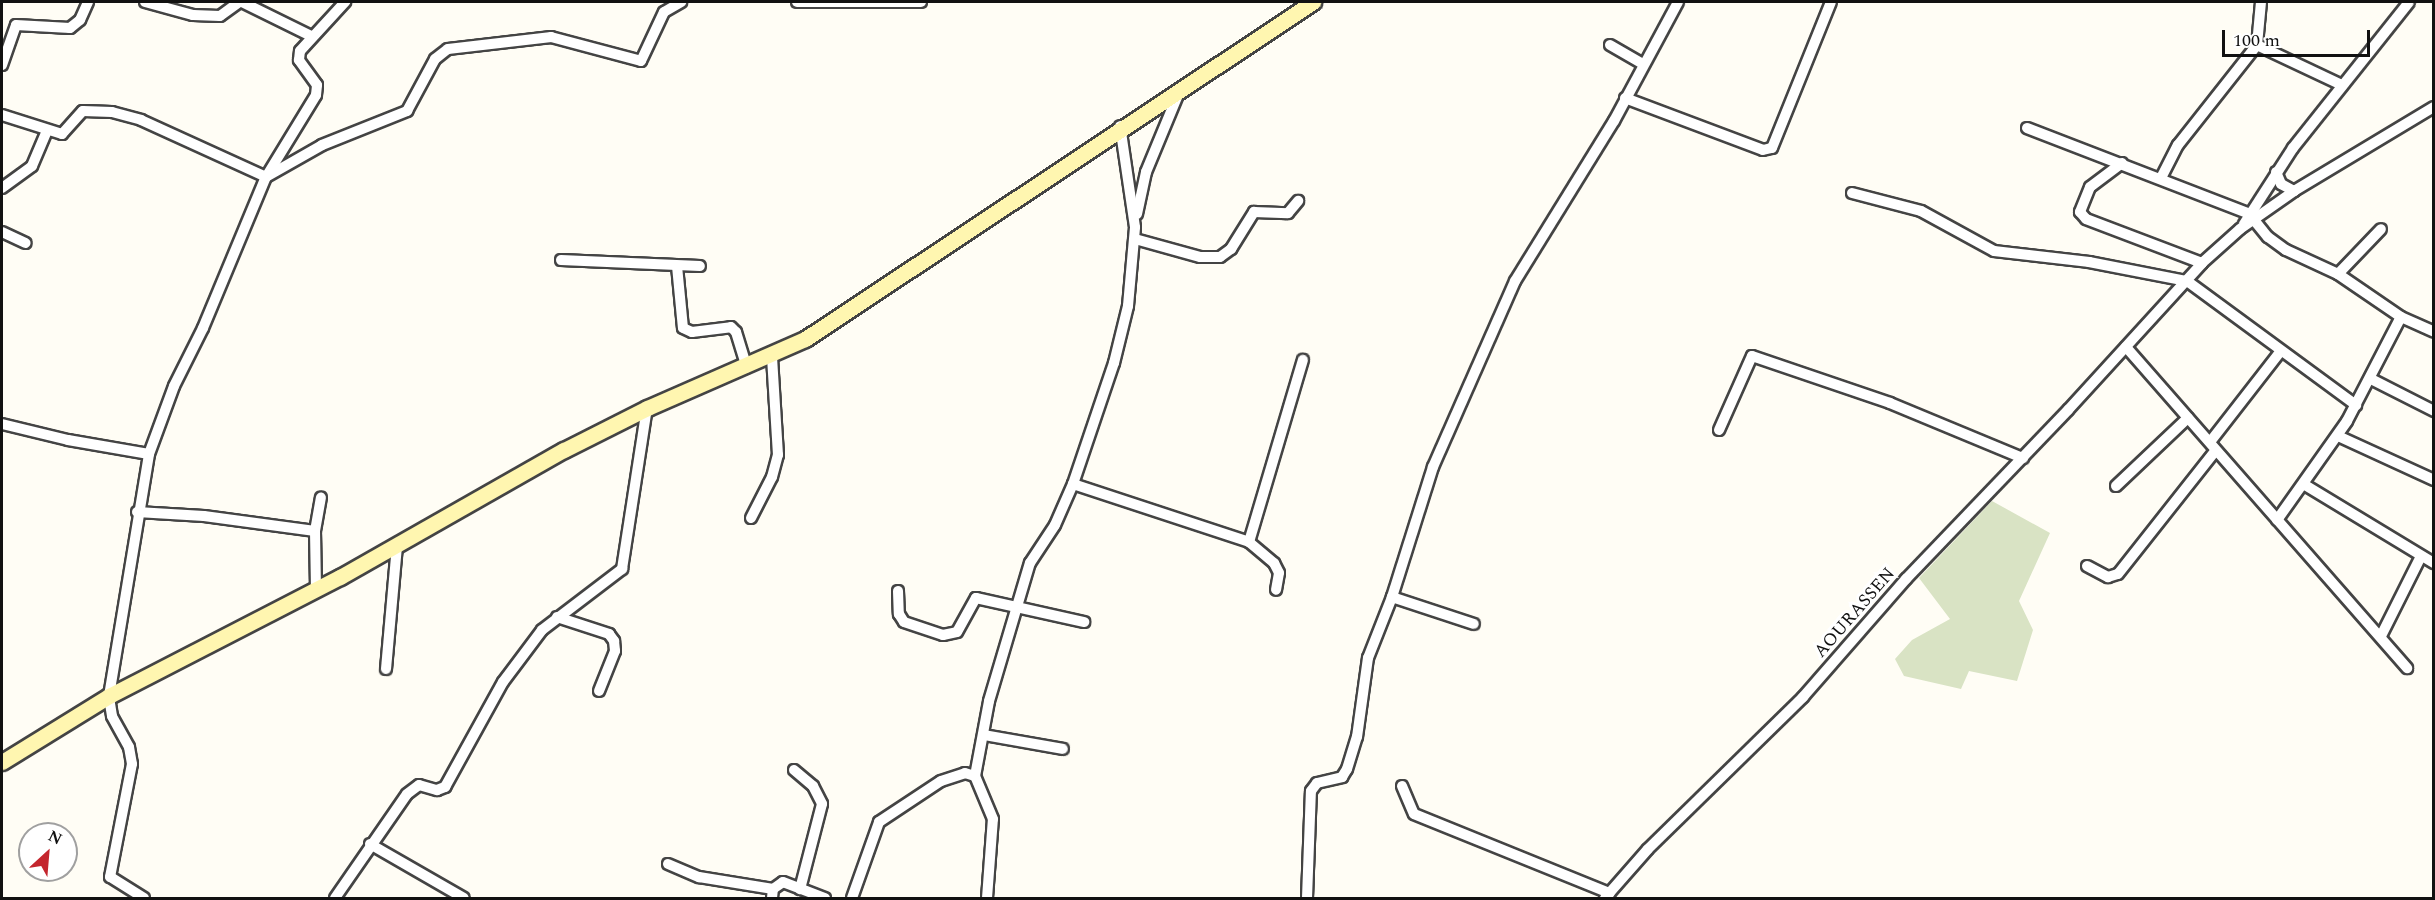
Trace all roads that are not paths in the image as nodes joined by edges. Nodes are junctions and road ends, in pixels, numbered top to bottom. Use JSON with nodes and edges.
{"nodes":[{"id":1,"x":88,"y":2,"type":"edge"},
{"id":2,"x":145,"y":2,"type":"edge"},
{"id":3,"x":240,"y":2,"type":"edge"},
{"id":4,"x":345,"y":2,"type":"edge"},
{"id":5,"x":681,"y":2,"type":"edge"},
{"id":6,"x":797,"y":2,"type":"edge"},
{"id":7,"x":921,"y":2,"type":"edge"},
{"id":8,"x":1313,"y":2,"type":"edge"},
{"id":9,"x":1678,"y":2,"type":"edge"},
{"id":10,"x":1831,"y":2,"type":"edge"},
{"id":11,"x":2261,"y":2,"type":"edge"},
{"id":12,"x":2409,"y":2,"type":"edge"},
{"id":13,"x":311,"y":36,"type":"junction"},
{"id":14,"x":1610,"y":45,"type":"dead end"},
{"id":15,"x":2257,"y":45,"type":"junction"},
{"id":16,"x":1642,"y":64,"type":"junction"},
{"id":17,"x":2,"y":65,"type":"edge"},
{"id":18,"x":2342,"y":85,"type":"junction"},
{"id":19,"x":1181,"y":87,"type":"junction"},
{"id":20,"x":1625,"y":98,"type":"junction"},
{"id":21,"x":2433,"y":107,"type":"edge"},
{"id":22,"x":2,"y":115,"type":"edge"},
{"id":23,"x":1120,"y":126,"type":"junction"},
{"id":24,"x":2027,"y":128,"type":"dead end"},
{"id":25,"x":47,"y":131,"type":"junction"},
{"id":26,"x":2122,"y":163,"type":"junction"},
{"id":27,"x":2276,"y":172,"type":"junction"},
{"id":28,"x":266,"y":177,"type":"junction"},
{"id":29,"x":2161,"y":178,"type":"junction"},
{"id":30,"x":2,"y":188,"type":"edge"},
{"id":31,"x":2294,"y":191,"type":"junction"},
{"id":32,"x":1852,"y":193,"type":"dead end"},
{"id":33,"x":1298,"y":201,"type":"dead end"},
{"id":34,"x":2252,"y":217,"type":"junction"},
{"id":35,"x":1135,"y":227,"type":"junction"},
{"id":36,"x":2381,"y":229,"type":"dead end"},
{"id":37,"x":2,"y":232,"type":"edge"},
{"id":38,"x":1135,"y":239,"type":"junction"},
{"id":39,"x":26,"y":243,"type":"dead end"},
{"id":40,"x":561,"y":260,"type":"dead end"},
{"id":41,"x":2202,"y":263,"type":"junction"},
{"id":42,"x":677,"y":266,"type":"junction"},
{"id":43,"x":700,"y":266,"type":"dead end"},
{"id":44,"x":2338,"y":274,"type":"junction"},
{"id":45,"x":2187,"y":281,"type":"junction"},
{"id":46,"x":2401,"y":317,"type":"junction"},
{"id":47,"x":2433,"y":332,"type":"edge"},
{"id":48,"x":2126,"y":347,"type":"junction"},
{"id":49,"x":2280,"y":352,"type":"junction"},
{"id":50,"x":772,"y":356,"type":"junction"},
{"id":51,"x":1303,"y":360,"type":"dead end"},
{"id":52,"x":747,"y":367,"type":"junction"},
{"id":53,"x":2371,"y":379,"type":"junction"},
{"id":54,"x":2356,"y":405,"type":"junction"},
{"id":55,"x":647,"y":408,"type":"junction"},
{"id":56,"x":2433,"y":411,"type":"edge"},
{"id":57,"x":2188,"y":418,"type":"junction"},
{"id":58,"x":2,"y":424,"type":"edge"},
{"id":59,"x":1719,"y":430,"type":"dead end"},
{"id":60,"x":2338,"y":436,"type":"junction"},
{"id":61,"x":2213,"y":447,"type":"junction"},
{"id":62,"x":149,"y":453,"type":"junction"},
{"id":63,"x":2023,"y":458,"type":"junction"},
{"id":64,"x":2433,"y":480,"type":"edge"},
{"id":65,"x":1073,"y":484,"type":"junction"},
{"id":66,"x":2305,"y":485,"type":"junction"},
{"id":67,"x":2116,"y":486,"type":"dead end"},
{"id":68,"x":321,"y":498,"type":"dead end"},
{"id":69,"x":137,"y":512,"type":"junction"},
{"id":70,"x":751,"y":518,"type":"dead end"},
{"id":71,"x":2277,"y":520,"type":"junction"},
{"id":72,"x":315,"y":531,"type":"junction"},
{"id":73,"x":1249,"y":542,"type":"junction"},
{"id":74,"x":397,"y":545,"type":"junction"},
{"id":75,"x":2420,"y":558,"type":"junction"},
{"id":76,"x":2433,"y":563,"type":"edge"},
{"id":77,"x":2086,"y":566,"type":"dead end"},
{"id":78,"x":316,"y":588,"type":"junction"},
{"id":79,"x":1276,"y":590,"type":"dead end"},
{"id":80,"x":898,"y":591,"type":"dead end"},
{"id":81,"x":1392,"y":597,"type":"junction"},
{"id":82,"x":1017,"y":609,"type":"junction"},
{"id":83,"x":557,"y":617,"type":"junction"},
{"id":84,"x":1084,"y":622,"type":"dead end"},
{"id":85,"x":1474,"y":624,"type":"dead end"},
{"id":86,"x":2381,"y":636,"type":"junction"},
{"id":87,"x":2407,"y":668,"type":"dead end"},
{"id":88,"x":386,"y":669,"type":"dead end"},
{"id":89,"x":598,"y":692,"type":"dead end"},
{"id":90,"x":109,"y":696,"type":"junction"},
{"id":91,"x":984,"y":735,"type":"junction"},
{"id":92,"x":1063,"y":749,"type":"dead end"},
{"id":93,"x":2,"y":762,"type":"edge"},
{"id":94,"x":794,"y":770,"type":"dead end"},
{"id":95,"x":975,"y":776,"type":"junction"},
{"id":96,"x":1402,"y":786,"type":"dead end"},
{"id":97,"x":370,"y":844,"type":"junction"},
{"id":98,"x":668,"y":864,"type":"dead end"},
{"id":99,"x":800,"y":889,"type":"junction"},
{"id":100,"x":772,"y":894,"type":"edge"},
{"id":101,"x":1608,"y":896,"type":"edge"},
{"id":102,"x":144,"y":898,"type":"edge"},
{"id":103,"x":335,"y":898,"type":"edge"},
{"id":104,"x":464,"y":898,"type":"edge"},
{"id":105,"x":825,"y":898,"type":"edge"},
{"id":106,"x":852,"y":898,"type":"edge"},
{"id":107,"x":987,"y":898,"type":"edge"},
{"id":108,"x":1307,"y":898,"type":"edge"}],
"edges":[{"from":1,"to":17,"type":"street"},
{"from":2,"to":3,"type":"street"},
{"from":3,"to":13,"type":"street"},
{"from":4,"to":13,"type":"street"},
{"from":5,"to":28,"type":"street"},
{"from":6,"to":7,"type":"street"},
{"from":8,"to":19,"type":"main road"},
{"from":9,"to":16,"type":"street"},
{"from":10,"to":20,"type":"street"},
{"from":11,"to":15,"type":"street"},
{"from":12,"to":18,"type":"street","name":"AOURASSEN"},
{"from":13,"to":28,"type":"street"},
{"from":14,"to":16,"type":"street"},
{"from":15,"to":18,"type":"street"},
{"from":15,"to":29,"type":"street"},
{"from":16,"to":20,"type":"street"},
{"from":18,"to":27,"type":"street","name":"AOURASSEN"},
{"from":19,"to":23,"type":"main road"},
{"from":19,"to":35,"type":"street"},
{"from":20,"to":81,"type":"street"},
{"from":21,"to":31,"type":"street"},
{"from":22,"to":25,"type":"street"},
{"from":23,"to":35,"type":"street"},
{"from":23,"to":50,"type":"main road"},
{"from":24,"to":26,"type":"street"},
{"from":25,"to":28,"type":"street"},
{"from":25,"to":30,"type":"street"},
{"from":26,"to":29,"type":"street"},
{"from":26,"to":41,"type":"street"},
{"from":27,"to":31,"type":"street"},
{"from":27,"to":34,"type":"street","name":"AOURASSEN"},
{"from":28,"to":62,"type":"street"},
{"from":29,"to":34,"type":"street"},
{"from":31,"to":34,"type":"street"},
{"from":32,"to":45,"type":"street"},
{"from":33,"to":38,"type":"street"},
{"from":34,"to":41,"type":"street","name":"AOURASSEN"},
{"from":34,"to":44,"type":"street"},
{"from":35,"to":38,"type":"street"},
{"from":36,"to":44,"type":"street"},
{"from":37,"to":39,"type":"street"},
{"from":38,"to":65,"type":"street"},
{"from":40,"to":42,"type":"street"},
{"from":41,"to":45,"type":"street","name":"AOURASSEN"},
{"from":42,"to":43,"type":"street"},
{"from":42,"to":52,"type":"street"},
{"from":44,"to":46,"type":"street"},
{"from":45,"to":48,"type":"street","name":"AOURASSEN"},
{"from":45,"to":49,"type":"street"},
{"from":46,"to":47,"type":"street"},
{"from":46,"to":53,"type":"street"},
{"from":48,"to":57,"type":"street"},
{"from":48,"to":63,"type":"street","name":"AOURASSEN"},
{"from":49,"to":54,"type":"street"},
{"from":49,"to":61,"type":"street"},
{"from":50,"to":52,"type":"main road"},
{"from":50,"to":70,"type":"street"},
{"from":51,"to":73,"type":"street"},
{"from":52,"to":55,"type":"main road"},
{"from":53,"to":54,"type":"street"},
{"from":53,"to":56,"type":"street"},
{"from":54,"to":60,"type":"street"},
{"from":55,"to":74,"type":"main road"},
{"from":55,"to":83,"type":"street"},
{"from":57,"to":61,"type":"street"},
{"from":57,"to":67,"type":"street"},
{"from":58,"to":62,"type":"street"},
{"from":59,"to":63,"type":"street"},
{"from":60,"to":64,"type":"street"},
{"from":60,"to":66,"type":"street"},
{"from":61,"to":71,"type":"street"},
{"from":61,"to":77,"type":"street"},
{"from":62,"to":69,"type":"street"},
{"from":63,"to":101,"type":"street","name":"AOURASSEN"},
{"from":65,"to":73,"type":"street"},
{"from":65,"to":82,"type":"street"},
{"from":66,"to":71,"type":"street"},
{"from":66,"to":75,"type":"street"},
{"from":68,"to":72,"type":"street"},
{"from":69,"to":72,"type":"street"},
{"from":69,"to":90,"type":"street"},
{"from":71,"to":86,"type":"street"},
{"from":72,"to":78,"type":"street"},
{"from":73,"to":79,"type":"street"},
{"from":74,"to":78,"type":"main road"},
{"from":74,"to":88,"type":"street"},
{"from":75,"to":76,"type":"street"},
{"from":75,"to":86,"type":"street"},
{"from":78,"to":90,"type":"main road"},
{"from":80,"to":82,"type":"street"},
{"from":81,"to":85,"type":"street"},
{"from":81,"to":108,"type":"street"},
{"from":82,"to":84,"type":"street"},
{"from":82,"to":91,"type":"street"},
{"from":83,"to":89,"type":"street"},
{"from":83,"to":97,"type":"street"},
{"from":86,"to":87,"type":"street"},
{"from":90,"to":93,"type":"main road"},
{"from":90,"to":102,"type":"street"},
{"from":91,"to":92,"type":"street"},
{"from":91,"to":95,"type":"street"},
{"from":94,"to":99,"type":"street"},
{"from":95,"to":106,"type":"street"},
{"from":95,"to":107,"type":"street"},
{"from":96,"to":101,"type":"street"},
{"from":97,"to":103,"type":"street"},
{"from":97,"to":104,"type":"street"},
{"from":98,"to":100,"type":"street"},
{"from":99,"to":100,"type":"street"},
{"from":99,"to":105,"type":"street"}]}
